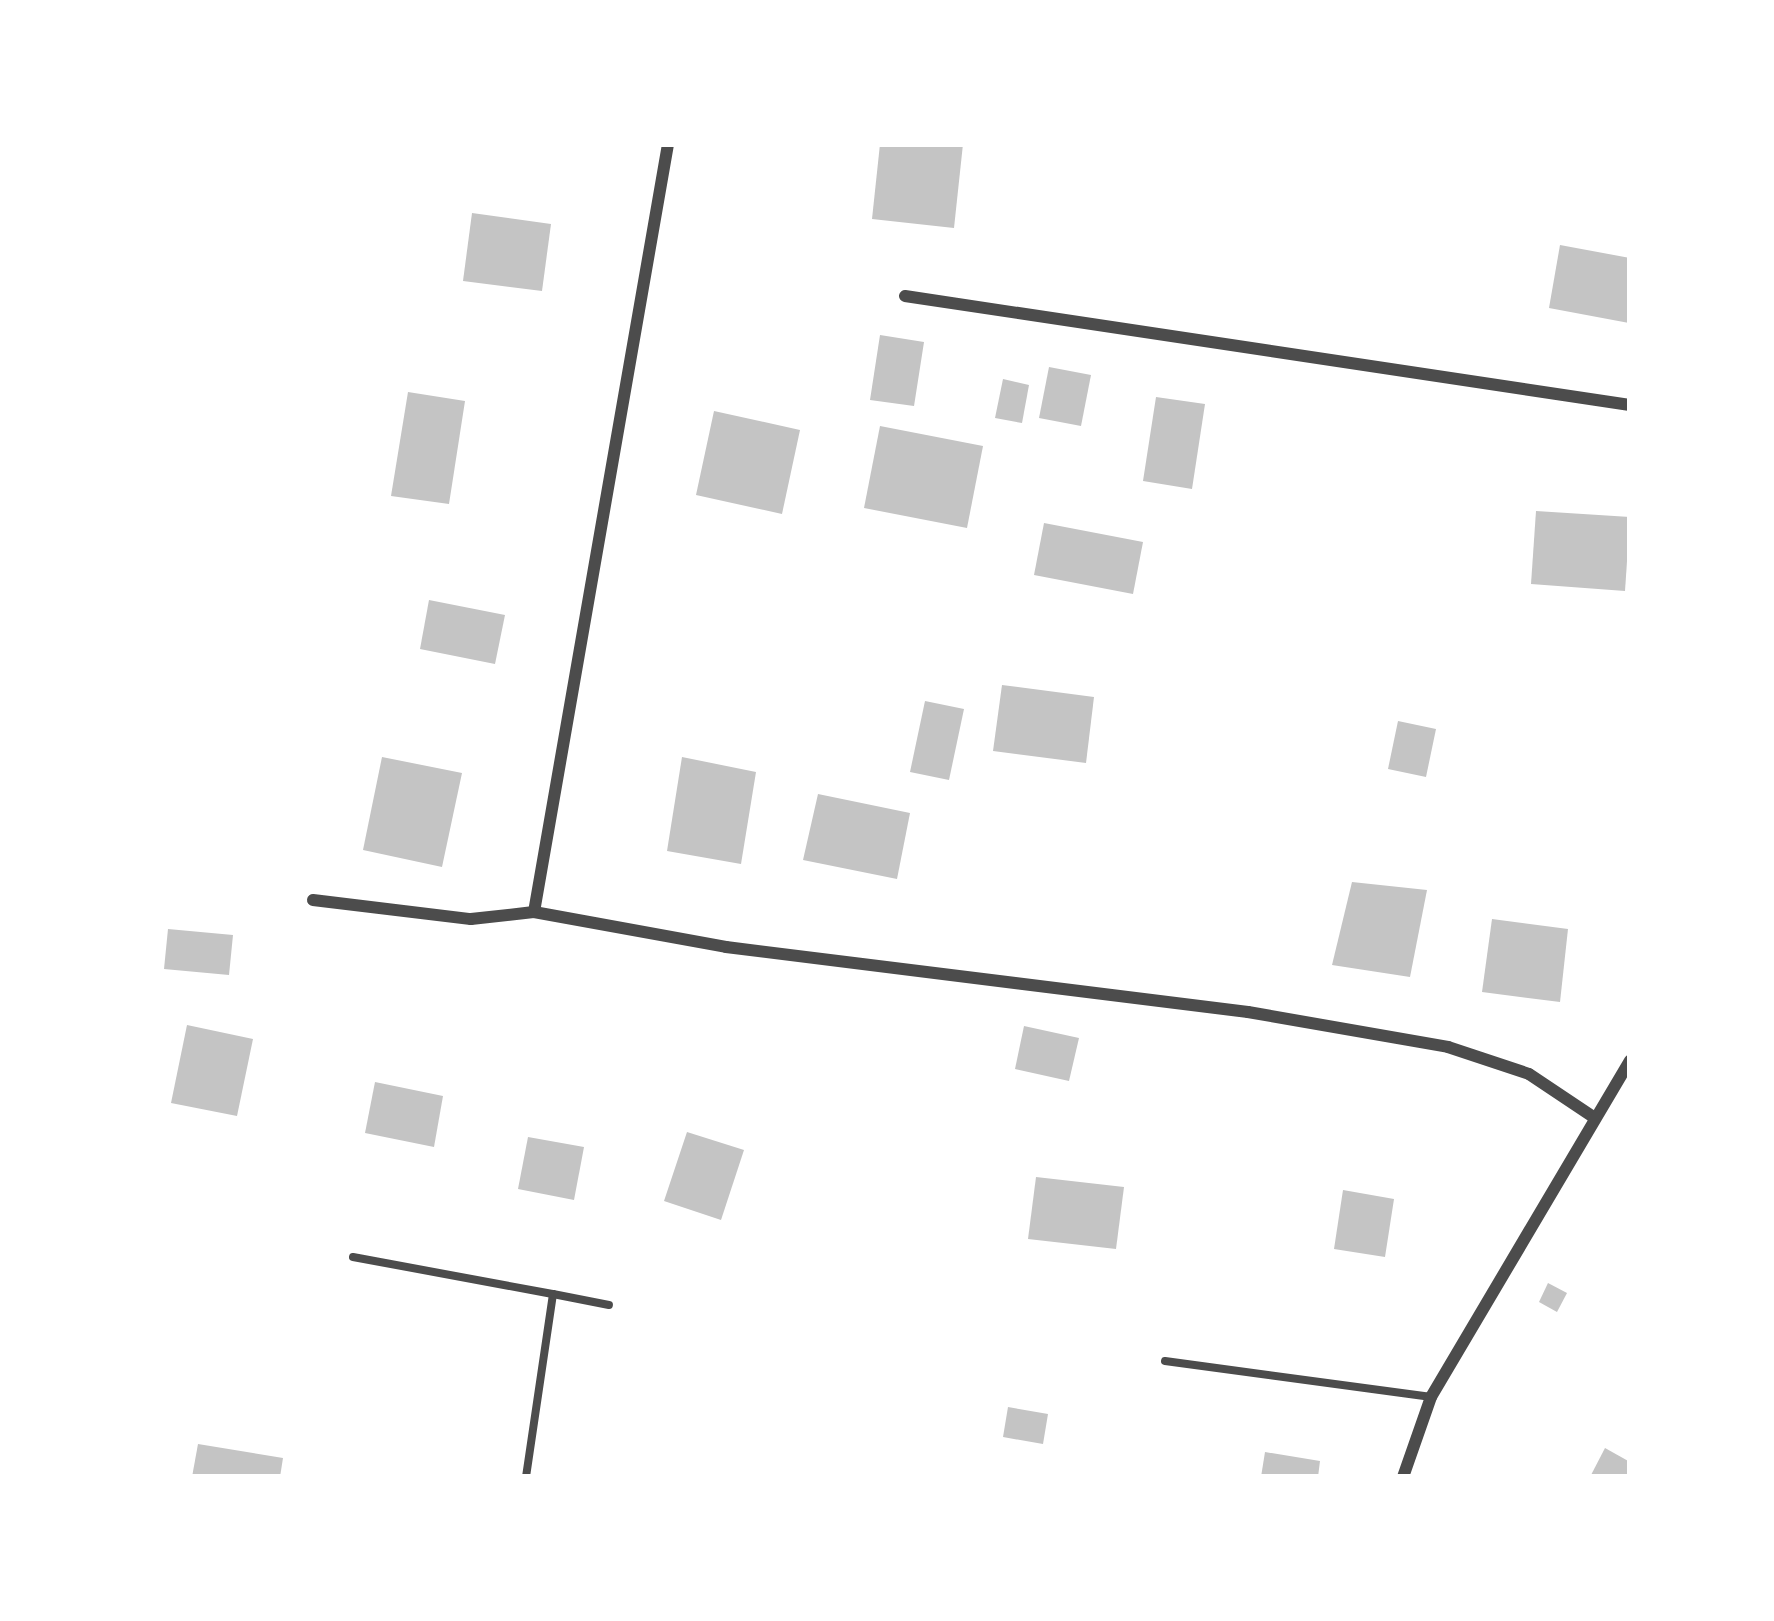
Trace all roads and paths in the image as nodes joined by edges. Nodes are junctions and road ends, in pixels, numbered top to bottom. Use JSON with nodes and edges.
{"nodes":[{"id":1,"x":668,"y":144,"type":"edge"},
{"id":2,"x":905,"y":296,"type":"dead end"},
{"id":3,"x":1630,"y":405,"type":"edge"},
{"id":4,"x":313,"y":900,"type":"dead end"},
{"id":5,"x":534,"y":912,"type":"junction"},
{"id":6,"x":1630,"y":1060,"type":"edge"},
{"id":7,"x":1592,"y":1116,"type":"junction"},
{"id":8,"x":353,"y":1257,"type":"dead end"},
{"id":9,"x":553,"y":1294,"type":"junction"},
{"id":10,"x":609,"y":1305,"type":"dead end"},
{"id":11,"x":1165,"y":1361,"type":"dead end"},
{"id":12,"x":1431,"y":1397,"type":"junction"},
{"id":13,"x":526,"y":1477,"type":"edge"},
{"id":14,"x":1402,"y":1477,"type":"edge"}],
"edges":[{"from":1,"to":5,"type":"street"},
{"from":2,"to":3,"type":"street"},
{"from":4,"to":5,"type":"street"},
{"from":5,"to":7,"type":"street"},
{"from":6,"to":7,"type":"street"},
{"from":7,"to":12,"type":"street"},
{"from":8,"to":9,"type":"lane"},
{"from":9,"to":10,"type":"lane"},
{"from":9,"to":13,"type":"lane"},
{"from":11,"to":12,"type":"lane"},
{"from":12,"to":14,"type":"street"}]}
